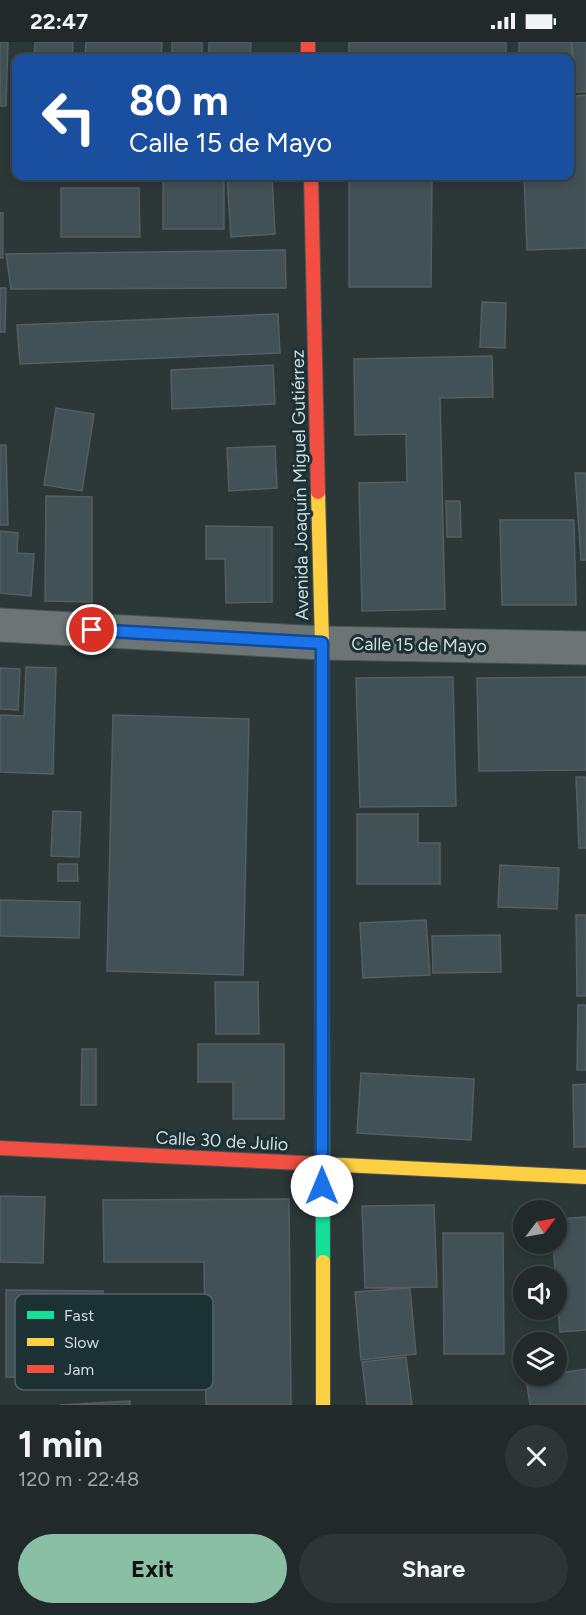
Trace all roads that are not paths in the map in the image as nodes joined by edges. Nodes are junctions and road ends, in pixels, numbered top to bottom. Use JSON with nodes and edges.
{"nodes":[{"id":1,"x":311,"y":180,"type":"edge"},
{"id":2,"x":0,"y":625,"type":"edge"},
{"id":3,"x":322,"y":643,"type":"junction"},
{"id":4,"x":586,"y":648,"type":"edge"},
{"id":5,"x":0,"y":1148,"type":"edge"},
{"id":6,"x":322,"y":1164,"type":"junction"},
{"id":7,"x":586,"y":1177,"type":"edge"},
{"id":8,"x":323,"y":1405,"type":"edge"}],
"edges":[{"from":1,"to":3,"type":"street","name":"Avenida Joaquín Miguel Gutiérrez"},
{"from":2,"to":3,"type":"street","name":"Calle 15 de Mayo"},
{"from":3,"to":4,"type":"street","name":"Calle 15 de Mayo"},
{"from":3,"to":6,"type":"street","name":"Avenida Joaquín Miguel Gutiérrez"},
{"from":5,"to":6,"type":"street","name":"Calle 30 de Julio"},
{"from":6,"to":7,"type":"street","name":"Calle 30 de Julio"},
{"from":6,"to":8,"type":"street","name":"Avenida Joaquín Miguel Gutiérrez"}]}
